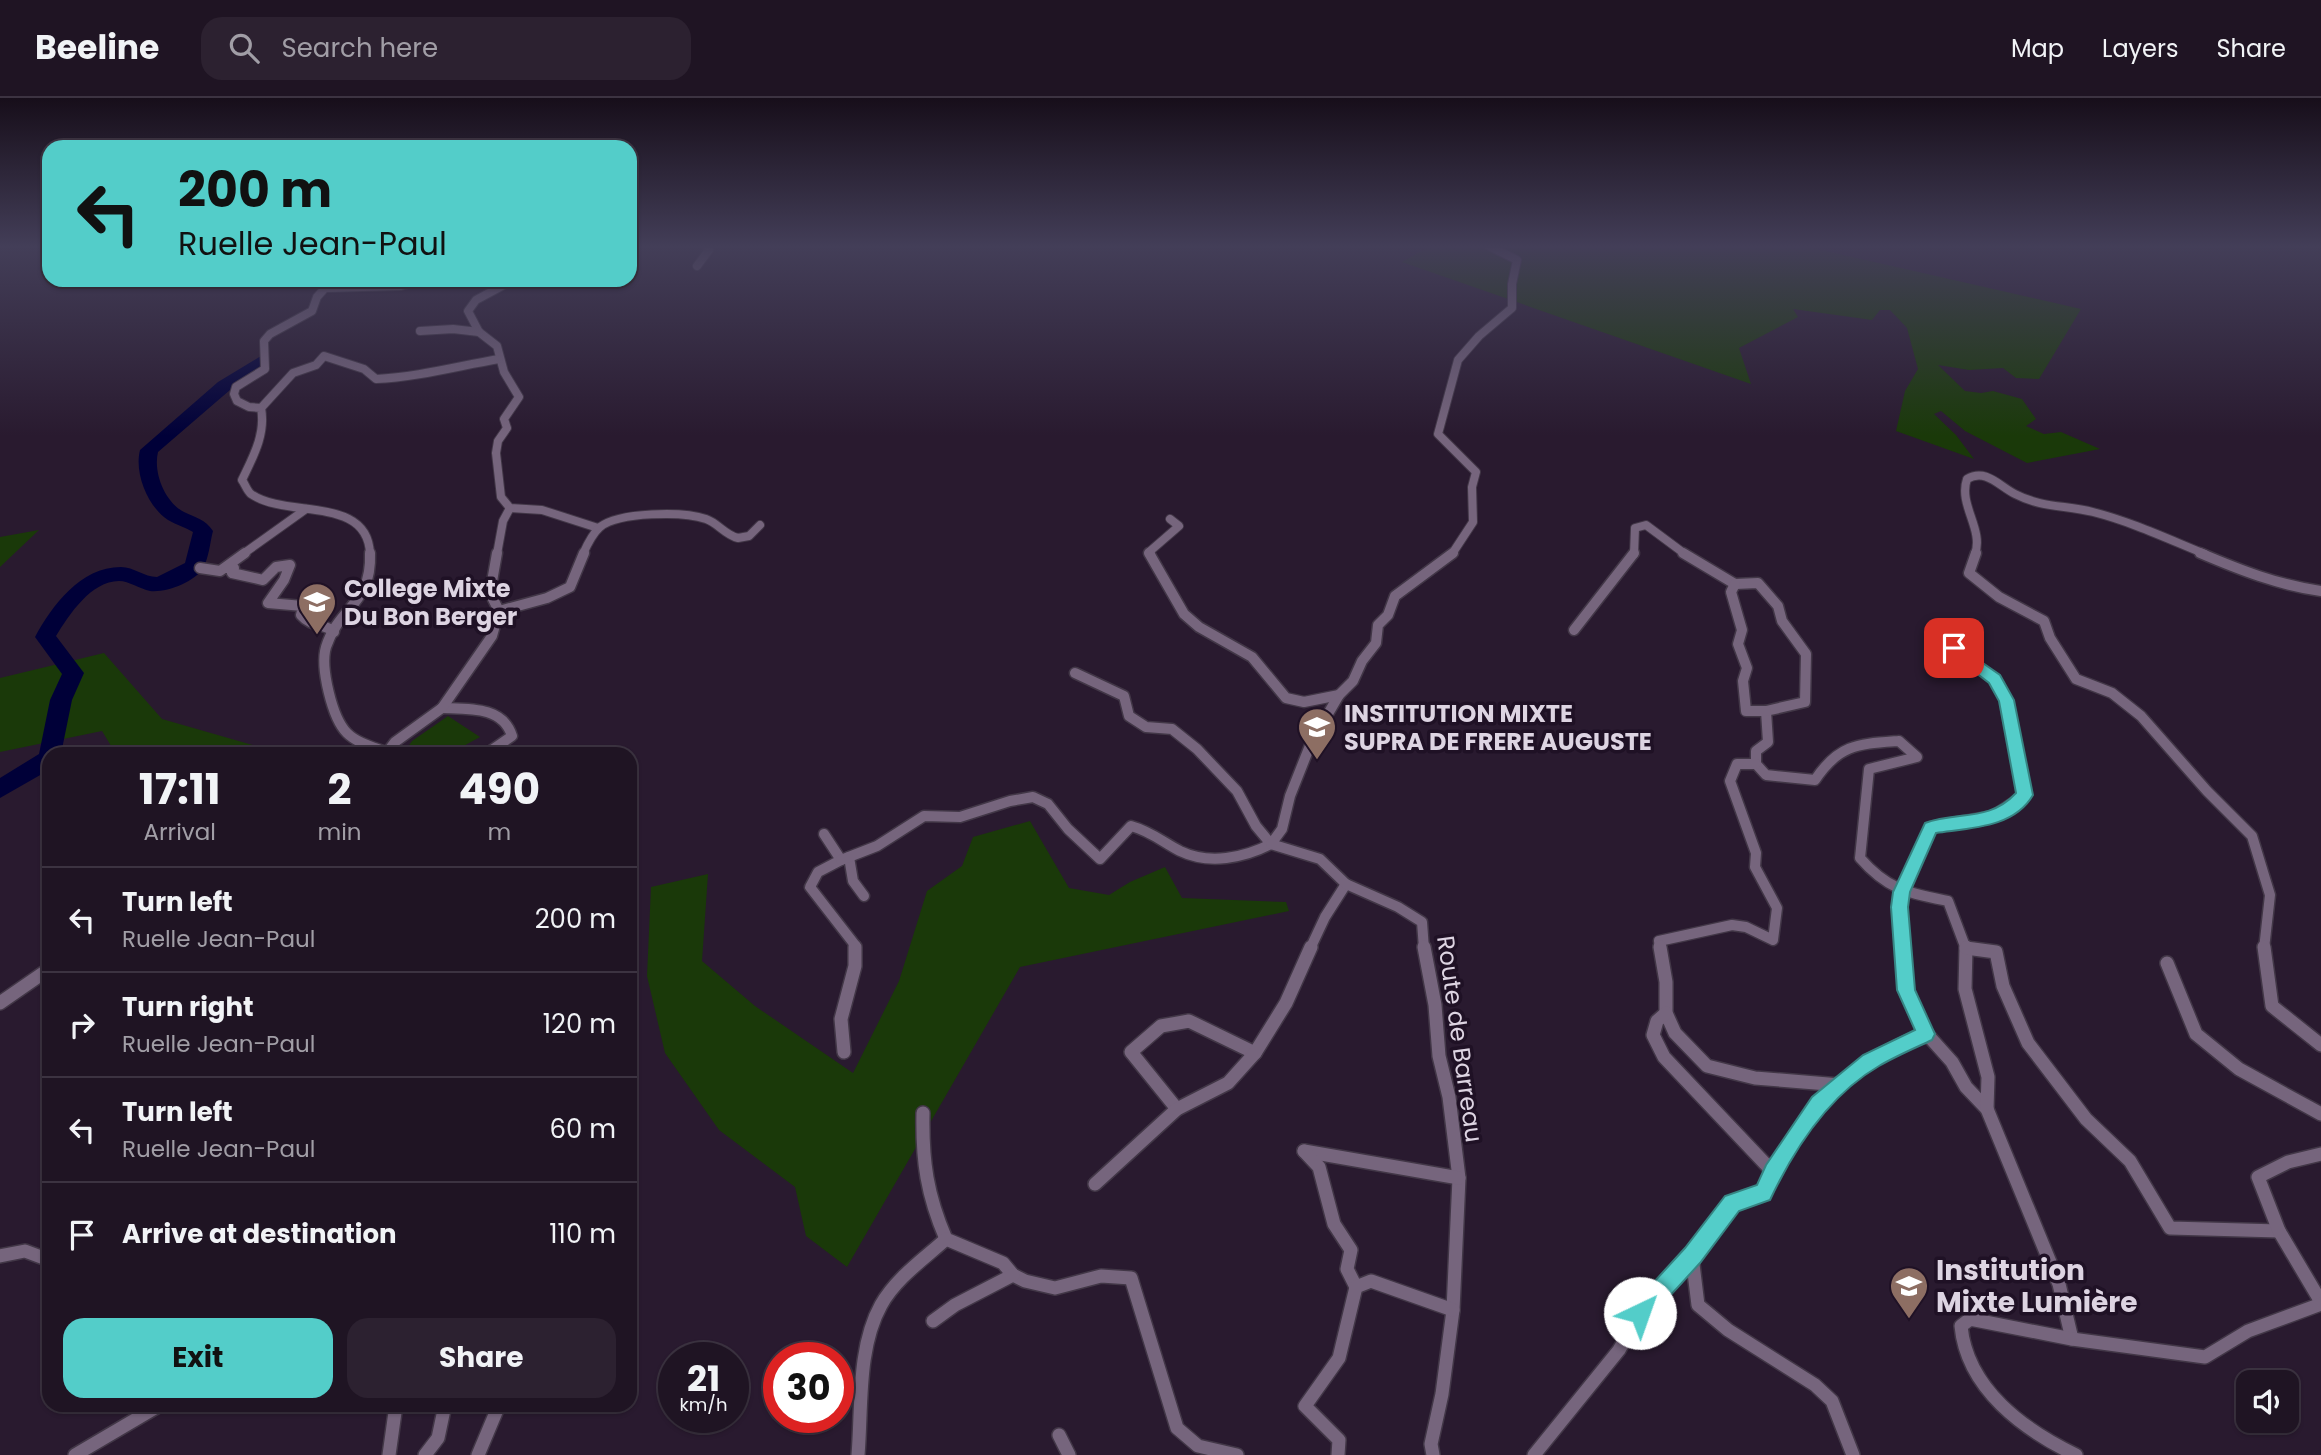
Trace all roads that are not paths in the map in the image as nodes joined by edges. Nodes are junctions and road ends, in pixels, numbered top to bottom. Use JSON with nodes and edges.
{"nodes":[{"id":1,"x":313,"y":309,"type":"edge"},
{"id":2,"x":469,"y":309,"type":"edge"},
{"id":3,"x":1510,"y":309,"type":"edge"},
{"id":4,"x":420,"y":331,"type":"dead end"},
{"id":5,"x":479,"y":332,"type":"junction"},
{"id":6,"x":499,"y":359,"type":"junction"},
{"id":7,"x":261,"y":408,"type":"junction"},
{"id":8,"x":510,"y":508,"type":"junction"},
{"id":9,"x":306,"y":509,"type":"junction"},
{"id":10,"x":1170,"y":519,"type":"dead end"},
{"id":11,"x":760,"y":525,"type":"dead end"},
{"id":12,"x":598,"y":528,"type":"junction"},
{"id":13,"x":200,"y":568,"type":"dead end"},
{"id":14,"x":226,"y":568,"type":"junction"},
{"id":15,"x":1735,"y":584,"type":"junction"},
{"id":16,"x":2321,"y":591,"type":"edge"},
{"id":17,"x":499,"y":611,"type":"junction"},
{"id":18,"x":1574,"y":630,"type":"dead end"},
{"id":19,"x":334,"y":632,"type":"junction"},
{"id":20,"x":1954,"y":648,"type":"dead end"},
{"id":21,"x":1075,"y":673,"type":"dead end"},
{"id":22,"x":1339,"y":695,"type":"junction"},
{"id":23,"x":442,"y":708,"type":"junction"},
{"id":24,"x":1766,"y":711,"type":"junction"},
{"id":25,"x":374,"y":747,"type":"edge"},
{"id":26,"x":391,"y":747,"type":"edge"},
{"id":27,"x":496,"y":747,"type":"edge"},
{"id":28,"x":1756,"y":764,"type":"junction"},
{"id":29,"x":824,"y":834,"type":"dead end"},
{"id":30,"x":1271,"y":844,"type":"junction"},
{"id":31,"x":845,"y":859,"type":"junction"},
{"id":32,"x":1346,"y":884,"type":"junction"},
{"id":33,"x":1902,"y":892,"type":"junction"},
{"id":34,"x":864,"y":897,"type":"dead end"},
{"id":35,"x":1966,"y":948,"type":"junction"},
{"id":36,"x":2167,"y":963,"type":"dead end"},
{"id":37,"x":42,"y":974,"type":"edge"},
{"id":38,"x":0,"y":1003,"type":"edge"},
{"id":39,"x":1666,"y":1013,"type":"junction"},
{"id":40,"x":1926,"y":1034,"type":"junction"},
{"id":41,"x":2321,"y":1045,"type":"edge"},
{"id":42,"x":844,"y":1052,"type":"dead end"},
{"id":43,"x":1255,"y":1053,"type":"junction"},
{"id":44,"x":1840,"y":1085,"type":"junction"},
{"id":45,"x":1177,"y":1109,"type":"junction"},
{"id":46,"x":1987,"y":1109,"type":"junction"},
{"id":47,"x":923,"y":1113,"type":"dead end"},
{"id":48,"x":2321,"y":1114,"type":"edge"},
{"id":49,"x":2321,"y":1154,"type":"edge"},
{"id":50,"x":1773,"y":1172,"type":"junction"},
{"id":51,"x":1459,"y":1178,"type":"junction"},
{"id":52,"x":1095,"y":1184,"type":"dead end"},
{"id":53,"x":2279,"y":1231,"type":"junction"},
{"id":54,"x":946,"y":1239,"type":"junction"},
{"id":55,"x":0,"y":1256,"type":"edge"},
{"id":56,"x":42,"y":1256,"type":"edge"},
{"id":57,"x":1692,"y":1256,"type":"junction"},
{"id":58,"x":1013,"y":1275,"type":"junction"},
{"id":59,"x":1356,"y":1287,"type":"junction"},
{"id":60,"x":2321,"y":1303,"type":"edge"},
{"id":61,"x":1452,"y":1310,"type":"junction"},
{"id":62,"x":933,"y":1321,"type":"dead end"},
{"id":63,"x":2072,"y":1339,"type":"junction"},
{"id":64,"x":148,"y":1412,"type":"edge"},
{"id":65,"x":395,"y":1412,"type":"edge"},
{"id":66,"x":444,"y":1412,"type":"edge"},
{"id":67,"x":496,"y":1412,"type":"edge"},
{"id":68,"x":1059,"y":1434,"type":"dead end"},
{"id":69,"x":75,"y":1455,"type":"edge"},
{"id":70,"x":389,"y":1455,"type":"edge"},
{"id":71,"x":425,"y":1455,"type":"edge"},
{"id":72,"x":478,"y":1455,"type":"edge"},
{"id":73,"x":858,"y":1455,"type":"edge"},
{"id":74,"x":1069,"y":1455,"type":"edge"},
{"id":75,"x":1237,"y":1455,"type":"edge"},
{"id":76,"x":1338,"y":1455,"type":"edge"},
{"id":77,"x":1433,"y":1455,"type":"edge"},
{"id":78,"x":1534,"y":1455,"type":"edge"},
{"id":79,"x":1853,"y":1455,"type":"edge"},
{"id":80,"x":2076,"y":1455,"type":"edge"}],
"edges":[{"from":1,"to":7,"type":"street"},
{"from":2,"to":5,"type":"street"},
{"from":3,"to":22,"type":"street"},
{"from":4,"to":5,"type":"street"},
{"from":5,"to":6,"type":"street"},
{"from":6,"to":7,"type":"street"},
{"from":6,"to":8,"type":"street"},
{"from":7,"to":9,"type":"street"},
{"from":8,"to":12,"type":"street"},
{"from":8,"to":17,"type":"street"},
{"from":9,"to":14,"type":"street"},
{"from":9,"to":19,"type":"street"},
{"from":10,"to":22,"type":"street"},
{"from":11,"to":12,"type":"street"},
{"from":12,"to":17,"type":"street"},
{"from":13,"to":14,"type":"street"},
{"from":14,"to":19,"type":"street"},
{"from":15,"to":18,"type":"street"},
{"from":15,"to":24,"type":"street"},
{"from":15,"to":24,"type":"street"},
{"from":16,"to":41,"type":"street"},
{"from":17,"to":23,"type":"street"},
{"from":19,"to":25,"type":"street"},
{"from":20,"to":33,"type":"street"},
{"from":21,"to":30,"type":"street"},
{"from":22,"to":30,"type":"street"},
{"from":23,"to":26,"type":"street"},
{"from":23,"to":27,"type":"street"},
{"from":24,"to":28,"type":"street"},
{"from":28,"to":33,"type":"street"},
{"from":28,"to":39,"type":"street"},
{"from":29,"to":31,"type":"street"},
{"from":30,"to":31,"type":"street"},
{"from":30,"to":32,"type":"street","name":"Route de Barreau"},
{"from":31,"to":34,"type":"street"},
{"from":31,"to":42,"type":"street"},
{"from":32,"to":43,"type":"street"},
{"from":32,"to":51,"type":"street","name":"Route de Barreau"},
{"from":33,"to":35,"type":"street"},
{"from":33,"to":40,"type":"street"},
{"from":35,"to":46,"type":"street"},
{"from":35,"to":53,"type":"street"},
{"from":36,"to":48,"type":"street"},
{"from":37,"to":38,"type":"street"},
{"from":39,"to":44,"type":"street"},
{"from":39,"to":50,"type":"street"},
{"from":40,"to":44,"type":"street"},
{"from":40,"to":46,"type":"street"},
{"from":43,"to":45,"type":"street"},
{"from":43,"to":45,"type":"street"},
{"from":44,"to":50,"type":"street"},
{"from":45,"to":52,"type":"street"},
{"from":46,"to":63,"type":"street"},
{"from":47,"to":54,"type":"street"},
{"from":49,"to":53,"type":"street"},
{"from":50,"to":57,"type":"street"},
{"from":51,"to":59,"type":"street"},
{"from":51,"to":61,"type":"street","name":"Route de Barreau"},
{"from":53,"to":60,"type":"street"},
{"from":54,"to":58,"type":"street"},
{"from":54,"to":73,"type":"street"},
{"from":55,"to":56,"type":"street"},
{"from":57,"to":78,"type":"street"},
{"from":57,"to":79,"type":"street"},
{"from":58,"to":62,"type":"street"},
{"from":58,"to":75,"type":"street"},
{"from":59,"to":61,"type":"street"},
{"from":59,"to":76,"type":"street"},
{"from":60,"to":63,"type":"street"},
{"from":61,"to":77,"type":"street","name":"Route de Barreau"},
{"from":63,"to":80,"type":"street"},
{"from":64,"to":69,"type":"street"},
{"from":65,"to":70,"type":"street"},
{"from":66,"to":71,"type":"street"},
{"from":67,"to":72,"type":"street"},
{"from":68,"to":74,"type":"street"}]}
